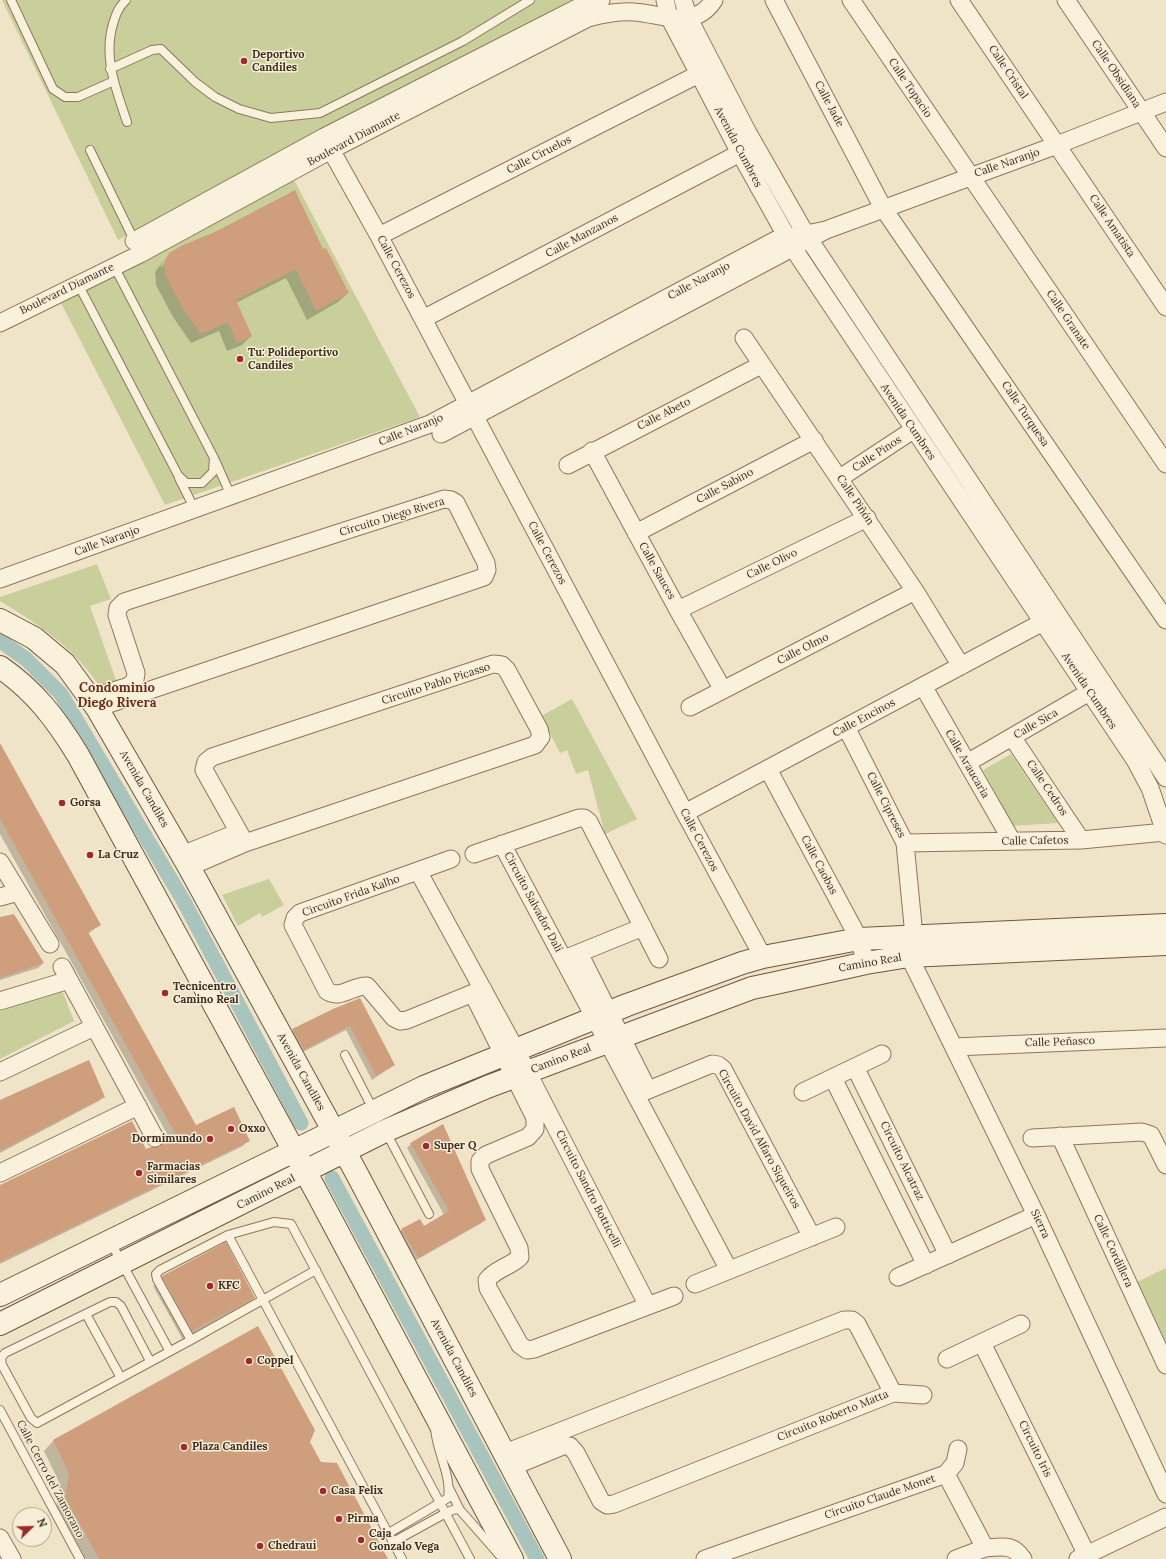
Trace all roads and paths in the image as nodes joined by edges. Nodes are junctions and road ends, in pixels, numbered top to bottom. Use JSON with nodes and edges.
{"nodes":[{"id":1,"x":11,"y":0,"type":"edge"},
{"id":2,"x":126,"y":0,"type":"edge"},
{"id":3,"x":530,"y":0,"type":"edge"},
{"id":4,"x":601,"y":0,"type":"edge"},
{"id":5,"x":666,"y":0,"type":"edge"},
{"id":6,"x":682,"y":0,"type":"edge"},
{"id":7,"x":714,"y":0,"type":"edge"},
{"id":8,"x":774,"y":0,"type":"edge"},
{"id":9,"x":851,"y":0,"type":"edge"},
{"id":10,"x":959,"y":0,"type":"edge"},
{"id":11,"x":1066,"y":0,"type":"edge"},
{"id":12,"x":669,"y":17,"type":"junction"},
{"id":13,"x":689,"y":19,"type":"junction"},
{"id":14,"x":110,"y":69,"type":"junction"},
{"id":15,"x":699,"y":74,"type":"junction"},
{"id":16,"x":114,"y":81,"type":"junction"},
{"id":17,"x":1166,"y":102,"type":"edge"},
{"id":18,"x":1141,"y":112,"type":"junction"},
{"id":19,"x":127,"y":122,"type":"dead end"},
{"id":20,"x":1057,"y":145,"type":"junction"},
{"id":21,"x":1166,"y":148,"type":"edge"},
{"id":22,"x":90,"y":150,"type":"dead end"},
{"id":23,"x":331,"y":150,"type":"junction"},
{"id":24,"x":740,"y":154,"type":"junction"},
{"id":25,"x":969,"y":176,"type":"junction"},
{"id":26,"x":883,"y":208,"type":"junction"},
{"id":27,"x":379,"y":236,"type":"junction"},
{"id":28,"x":807,"y":236,"type":"junction"},
{"id":29,"x":790,"y":243,"type":"junction"},
{"id":30,"x":137,"y":247,"type":"junction"},
{"id":31,"x":114,"y":266,"type":"junction"},
{"id":32,"x":78,"y":284,"type":"junction"},
{"id":33,"x":1166,"y":307,"type":"edge"},
{"id":34,"x":424,"y":319,"type":"junction"},
{"id":35,"x":0,"y":323,"type":"edge"},
{"id":36,"x":744,"y":338,"type":"dead end"},
{"id":37,"x":761,"y":365,"type":"junction"},
{"id":38,"x":472,"y":411,"type":"junction"},
{"id":39,"x":913,"y":430,"type":"junction"},
{"id":40,"x":441,"y":434,"type":"dead end"},
{"id":41,"x":814,"y":440,"type":"junction"},
{"id":42,"x":592,"y":451,"type":"junction"},
{"id":43,"x":214,"y":458,"type":"junction"},
{"id":44,"x":1166,"y":464,"type":"edge"},
{"id":45,"x":568,"y":465,"type":"dead end"},
{"id":46,"x":178,"y":475,"type":"junction"},
{"id":47,"x":840,"y":478,"type":"junction"},
{"id":48,"x":231,"y":496,"type":"junction"},
{"id":49,"x":194,"y":510,"type":"junction"},
{"id":50,"x":867,"y":518,"type":"junction"},
{"id":51,"x":636,"y":533,"type":"junction"},
{"id":52,"x":0,"y":579,"type":"edge"},
{"id":53,"x":915,"y":590,"type":"junction"},
{"id":54,"x":678,"y":610,"type":"junction"},
{"id":55,"x":0,"y":620,"type":"edge"},
{"id":56,"x":1166,"y":620,"type":"edge"},
{"id":57,"x":1043,"y":622,"type":"junction"},
{"id":58,"x":961,"y":666,"type":"junction"},
{"id":59,"x":0,"y":667,"type":"edge"},
{"id":60,"x":923,"y":686,"type":"junction"},
{"id":61,"x":1096,"y":688,"type":"junction"},
{"id":62,"x":723,"y":690,"type":"junction"},
{"id":63,"x":94,"y":703,"type":"junction"},
{"id":64,"x":690,"y":707,"type":"dead end"},
{"id":65,"x":846,"y":727,"type":"junction"},
{"id":66,"x":1012,"y":737,"type":"junction"},
{"id":67,"x":967,"y":763,"type":"junction"},
{"id":68,"x":768,"y":769,"type":"junction"},
{"id":69,"x":1166,"y":778,"type":"edge"},
{"id":70,"x":685,"y":813,"type":"junction"},
{"id":71,"x":1166,"y":834,"type":"edge"},
{"id":72,"x":242,"y":838,"type":"junction"},
{"id":73,"x":1081,"y":840,"type":"junction"},
{"id":74,"x":1012,"y":841,"type":"junction"},
{"id":75,"x":905,"y":843,"type":"junction"},
{"id":76,"x":502,"y":844,"type":"junction"},
{"id":77,"x":474,"y":854,"type":"dead end"},
{"id":78,"x":451,"y":859,"type":"dead end"},
{"id":79,"x":185,"y":861,"type":"junction"},
{"id":80,"x":0,"y":862,"type":"edge"},
{"id":81,"x":418,"y":871,"type":"junction"},
{"id":82,"x":18,"y":892,"type":"junction"},
{"id":83,"x":0,"y":897,"type":"edge"},
{"id":84,"x":1166,"y":925,"type":"edge"},
{"id":85,"x":643,"y":928,"type":"junction"},
{"id":86,"x":914,"y":936,"type":"junction"},
{"id":87,"x":859,"y":939,"type":"junction"},
{"id":88,"x":50,"y":944,"type":"dead end"},
{"id":89,"x":1166,"y":944,"type":"edge"},
{"id":90,"x":571,"y":956,"type":"junction"},
{"id":91,"x":909,"y":956,"type":"junction"},
{"id":92,"x":763,"y":957,"type":"junction"},
{"id":93,"x":659,"y":959,"type":"dead end"},
{"id":94,"x":866,"y":963,"type":"junction"},
{"id":95,"x":478,"y":991,"type":"junction"},
{"id":96,"x":0,"y":1001,"type":"edge"},
{"id":97,"x":602,"y":1015,"type":"junction"},
{"id":98,"x":94,"y":1027,"type":"junction"},
{"id":99,"x":1166,"y":1038,"type":"edge"},
{"id":100,"x":614,"y":1039,"type":"junction"},
{"id":101,"x":954,"y":1047,"type":"junction"},
{"id":102,"x":510,"y":1052,"type":"junction"},
{"id":103,"x":882,"y":1054,"type":"dead end"},
{"id":104,"x":345,"y":1055,"type":"dead end"},
{"id":105,"x":855,"y":1067,"type":"junction"},
{"id":106,"x":0,"y":1072,"type":"edge"},
{"id":107,"x":521,"y":1074,"type":"junction"},
{"id":108,"x":833,"y":1078,"type":"junction"},
{"id":109,"x":642,"y":1092,"type":"junction"},
{"id":110,"x":803,"y":1092,"type":"dead end"},
{"id":111,"x":138,"y":1106,"type":"junction"},
{"id":112,"x":374,"y":1110,"type":"junction"},
{"id":113,"x":333,"y":1130,"type":"junction"},
{"id":114,"x":385,"y":1131,"type":"junction"},
{"id":115,"x":1060,"y":1136,"type":"junction"},
{"id":116,"x":156,"y":1138,"type":"dead end"},
{"id":117,"x":1032,"y":1138,"type":"dead end"},
{"id":118,"x":293,"y":1151,"type":"junction"},
{"id":119,"x":345,"y":1152,"type":"junction"},
{"id":120,"x":1166,"y":1165,"type":"edge"},
{"id":121,"x":305,"y":1172,"type":"junction"},
{"id":122,"x":0,"y":1173,"type":"edge"},
{"id":123,"x":429,"y":1214,"type":"dead end"},
{"id":124,"x":1036,"y":1215,"type":"junction"},
{"id":125,"x":836,"y":1227,"type":"dead end"},
{"id":126,"x":228,"y":1235,"type":"junction"},
{"id":127,"x":812,"y":1237,"type":"junction"},
{"id":128,"x":110,"y":1241,"type":"junction"},
{"id":129,"x":948,"y":1256,"type":"junction"},
{"id":130,"x":122,"y":1264,"type":"junction"},
{"id":131,"x":926,"y":1265,"type":"junction"},
{"id":132,"x":316,"y":1270,"type":"junction"},
{"id":133,"x":729,"y":1270,"type":"junction"},
{"id":134,"x":898,"y":1276,"type":"dead end"},
{"id":135,"x":696,"y":1284,"type":"dead end"},
{"id":136,"x":0,"y":1295,"type":"edge"},
{"id":137,"x":674,"y":1296,"type":"dead end"},
{"id":138,"x":262,"y":1299,"type":"junction"},
{"id":139,"x":648,"y":1306,"type":"junction"},
{"id":140,"x":86,"y":1314,"type":"junction"},
{"id":141,"x":0,"y":1324,"type":"edge"},
{"id":142,"x":1021,"y":1324,"type":"dead end"},
{"id":143,"x":191,"y":1340,"type":"junction"},
{"id":144,"x":982,"y":1342,"type":"junction"},
{"id":145,"x":169,"y":1350,"type":"junction"},
{"id":146,"x":389,"y":1350,"type":"dead end"},
{"id":147,"x":947,"y":1359,"type":"dead end"},
{"id":148,"x":150,"y":1361,"type":"junction"},
{"id":149,"x":407,"y":1361,"type":"junction"},
{"id":150,"x":1166,"y":1365,"type":"edge"},
{"id":151,"x":121,"y":1378,"type":"junction"},
{"id":152,"x":893,"y":1392,"type":"junction"},
{"id":153,"x":923,"y":1395,"type":"dead end"},
{"id":154,"x":0,"y":1410,"type":"edge"},
{"id":155,"x":433,"y":1411,"type":"junction"},
{"id":156,"x":958,"y":1449,"type":"dead end"},
{"id":157,"x":508,"y":1460,"type":"junction"},
{"id":158,"x":946,"y":1474,"type":"junction"},
{"id":159,"x":450,"y":1488,"type":"junction"},
{"id":160,"x":1166,"y":1494,"type":"edge"},
{"id":161,"x":441,"y":1503,"type":"junction"},
{"id":162,"x":460,"y":1510,"type":"junction"},
{"id":163,"x":446,"y":1513,"type":"junction"},
{"id":164,"x":1166,"y":1517,"type":"edge"},
{"id":165,"x":389,"y":1533,"type":"junction"},
{"id":166,"x":0,"y":1538,"type":"edge"},
{"id":167,"x":393,"y":1542,"type":"junction"},
{"id":168,"x":985,"y":1548,"type":"junction"},
{"id":169,"x":1083,"y":1557,"type":"edge"},
{"id":170,"x":12,"y":1559,"type":"edge"},
{"id":171,"x":80,"y":1559,"type":"edge"},
{"id":172,"x":402,"y":1559,"type":"edge"},
{"id":173,"x":470,"y":1559,"type":"edge"},
{"id":174,"x":503,"y":1559,"type":"edge"},
{"id":175,"x":512,"y":1559,"type":"edge"},
{"id":176,"x":560,"y":1559,"type":"edge"},
{"id":177,"x":705,"y":1559,"type":"edge"},
{"id":178,"x":956,"y":1559,"type":"edge"},
{"id":179,"x":1023,"y":1559,"type":"edge"}],
"edges":[{"from":1,"to":16,"type":"lane"},
{"from":2,"to":14,"type":"lane"},
{"from":3,"to":14,"type":"lane"},
{"from":4,"to":30,"type":"street","name":"Boulevard Diamante"},
{"from":5,"to":6,"type":"street"},
{"from":5,"to":12,"type":"street","name":"Avenida Cumbres"},
{"from":6,"to":13,"type":"street","name":"Avenida Cumbres"},
{"from":7,"to":13,"type":"street"},
{"from":8,"to":26,"type":"street","name":"Calle Jade"},
{"from":9,"to":25,"type":"street","name":"Calle Topacio"},
{"from":10,"to":20,"type":"street","name":"Calle Cristal"},
{"from":11,"to":18,"type":"street","name":"Calle Obsidiana"},
{"from":12,"to":13,"type":"street","name":"Boulevard Diamante"},
{"from":12,"to":15,"type":"street","name":"Avenida Cumbres"},
{"from":12,"to":23,"type":"street","name":"Boulevard Diamante"},
{"from":13,"to":28,"type":"street","name":"Avenida Cumbres"},
{"from":14,"to":16,"type":"lane"},
{"from":15,"to":24,"type":"street","name":"Avenida Cumbres"},
{"from":15,"to":27,"type":"street","name":"Calle Ciruelos"},
{"from":16,"to":19,"type":"lane"},
{"from":17,"to":18,"type":"street","name":"Calle Naranjo"},
{"from":18,"to":20,"type":"street","name":"Calle Naranjo"},
{"from":18,"to":21,"type":"street","name":"Calle Obsidiana"},
{"from":20,"to":25,"type":"street","name":"Calle Naranjo"},
{"from":20,"to":33,"type":"street","name":"Calle Amatista"},
{"from":22,"to":30,"type":"lane"},
{"from":23,"to":27,"type":"street","name":"Calle Cerezos"},
{"from":23,"to":30,"type":"street","name":"Boulevard Diamante"},
{"from":24,"to":29,"type":"street","name":"Avenida Cumbres"},
{"from":24,"to":34,"type":"street","name":"Calle Manzanos"},
{"from":25,"to":26,"type":"street","name":"Calle Naranjo"},
{"from":25,"to":44,"type":"street","name":"Calle Granate"},
{"from":26,"to":28,"type":"street","name":"Calle Naranjo"},
{"from":26,"to":56,"type":"street","name":"Calle Turquesa"},
{"from":27,"to":34,"type":"street","name":"Calle Cerezos"},
{"from":28,"to":29,"type":"street","name":"Calle Naranjo"},
{"from":28,"to":61,"type":"street","name":"Avenida Cumbres"},
{"from":29,"to":38,"type":"street","name":"Calle Naranjo"},
{"from":29,"to":39,"type":"street","name":"Avenida Cumbres"},
{"from":30,"to":31,"type":"street","name":"Boulevard Diamante"},
{"from":31,"to":32,"type":"street","name":"Boulevard Diamante"},
{"from":31,"to":43,"type":"lane"},
{"from":32,"to":35,"type":"street","name":"Boulevard Diamante"},
{"from":32,"to":46,"type":"lane"},
{"from":34,"to":38,"type":"street","name":"Calle Cerezos"},
{"from":36,"to":37,"type":"street","name":"Calle Piñón"},
{"from":37,"to":41,"type":"street","name":"Calle Piñón"},
{"from":37,"to":42,"type":"street","name":"Calle Abeto"},
{"from":38,"to":40,"type":"street","name":"Calle Naranjo"},
{"from":38,"to":48,"type":"street","name":"Calle Naranjo"},
{"from":38,"to":70,"type":"street","name":"Calle Cerezos"},
{"from":39,"to":47,"type":"street","name":"Calle Pinos"},
{"from":39,"to":57,"type":"street","name":"Avenida Cumbres"},
{"from":41,"to":47,"type":"street","name":"Calle Piñón"},
{"from":41,"to":51,"type":"street","name":"Calle Sabino"},
{"from":42,"to":45,"type":"street","name":"Calle Abeto"},
{"from":42,"to":51,"type":"street","name":"Calle Sauces"},
{"from":43,"to":46,"type":"lane"},
{"from":43,"to":48,"type":"lane"},
{"from":46,"to":49,"type":"lane"},
{"from":47,"to":50,"type":"street","name":"Calle Piñón"},
{"from":48,"to":49,"type":"street","name":"Calle Naranjo"},
{"from":49,"to":52,"type":"street","name":"Calle Naranjo"},
{"from":50,"to":53,"type":"street","name":"Calle Piñón"},
{"from":50,"to":54,"type":"street","name":"Calle Olivo"},
{"from":51,"to":54,"type":"street","name":"Calle Sauces"},
{"from":53,"to":58,"type":"street","name":"Calle Piñón"},
{"from":53,"to":62,"type":"street","name":"Calle Olmo"},
{"from":54,"to":62,"type":"street","name":"Calle Sauces"},
{"from":55,"to":63,"type":"street","name":"Avenida Candiles"},
{"from":57,"to":58,"type":"street","name":"Calle Encinos"},
{"from":57,"to":61,"type":"street","name":"Avenida Cumbres"},
{"from":58,"to":60,"type":"street","name":"Calle Encinos"},
{"from":59,"to":118,"type":"street"},
{"from":60,"to":65,"type":"street","name":"Calle Encinos"},
{"from":60,"to":67,"type":"street","name":"Calle Araucaria"},
{"from":61,"to":66,"type":"street","name":"Calle Sica"},
{"from":61,"to":69,"type":"street","name":"Avenida Cumbres"},
{"from":61,"to":71,"type":"street","name":"Avenida Cumbres"},
{"from":62,"to":64,"type":"street","name":"Calle Olmo"},
{"from":63,"to":63,"type":"street","name":"Circuito Diego Rivera"},
{"from":63,"to":79,"type":"street","name":"Avenida Candiles"},
{"from":65,"to":68,"type":"street","name":"Calle Encinos"},
{"from":65,"to":75,"type":"street","name":"Calle Cipreses"},
{"from":66,"to":67,"type":"street","name":"Calle Sica"},
{"from":66,"to":73,"type":"street","name":"Calle Cedros"},
{"from":67,"to":74,"type":"street","name":"Calle Araucaria"},
{"from":68,"to":70,"type":"street","name":"Calle Encinos"},
{"from":68,"to":87,"type":"street","name":"Calle Caobas"},
{"from":70,"to":92,"type":"street","name":"Calle Cerezos"},
{"from":71,"to":73,"type":"street","name":"Calle Cafetos"},
{"from":72,"to":72,"type":"street","name":"Circuito Pablo Picasso"},
{"from":72,"to":79,"type":"street","name":"Circuito Pablo Picasso"},
{"from":73,"to":74,"type":"street","name":"Calle Cafetos"},
{"from":74,"to":75,"type":"street","name":"Calle Cafetos"},
{"from":75,"to":86,"type":"street","name":"Calle Cipreses"},
{"from":76,"to":77,"type":"street","name":"Circuito Salvador Dalí"},
{"from":76,"to":85,"type":"street","name":"Circuito Salvador Dalí"},
{"from":76,"to":90,"type":"street","name":"Circuito Salvador Dalí"},
{"from":78,"to":81,"type":"street","name":"Circuito Frida Kalho"},
{"from":79,"to":113,"type":"street","name":"Avenida Candiles"},
{"from":80,"to":82,"type":"street"},
{"from":81,"to":95,"type":"street"},
{"from":81,"to":95,"type":"street","name":"Circuito Frida Kalho"},
{"from":82,"to":83,"type":"street"},
{"from":82,"to":88,"type":"street"},
{"from":84,"to":86,"type":"street","name":"Camino Real"},
{"from":85,"to":90,"type":"street","name":"Circuito Salvador Dalí"},
{"from":85,"to":93,"type":"street","name":"Circuito Salvador Dalí"},
{"from":86,"to":87,"type":"street","name":"Camino Real"},
{"from":87,"to":92,"type":"street","name":"Camino Real"},
{"from":87,"to":94,"type":"street","name":"Calle Caobas"},
{"from":89,"to":91,"type":"street","name":"Camino Real"},
{"from":90,"to":97,"type":"street","name":"Circuito Salvador Dalí"},
{"from":91,"to":94,"type":"street","name":"Camino Real"},
{"from":91,"to":101,"type":"street","name":"Sierra"},
{"from":92,"to":97,"type":"street","name":"Camino Real"},
{"from":94,"to":100,"type":"street","name":"Camino Real"},
{"from":95,"to":102,"type":"street"},
{"from":96,"to":98,"type":"street"},
{"from":97,"to":100,"type":"street"},
{"from":97,"to":102,"type":"street","name":"Camino Real"},
{"from":98,"to":106,"type":"street"},
{"from":98,"to":111,"type":"street"},
{"from":99,"to":101,"type":"street","name":"Calle Peñasco"},
{"from":100,"to":107,"type":"street","name":"Camino Real"},
{"from":100,"to":109,"type":"street"},
{"from":101,"to":124,"type":"street","name":"Sierra"},
{"from":102,"to":107,"type":"street"},
{"from":102,"to":112,"type":"street","name":"Camino Real"},
{"from":103,"to":105,"type":"street"},
{"from":104,"to":112,"type":"lane"},
{"from":105,"to":108,"type":"street"},
{"from":105,"to":129,"type":"street","name":"Circuito Alcatraz"},
{"from":107,"to":114,"type":"street","name":"Camino Real"},
{"from":107,"to":139,"type":"street","name":"Circuito Sandro Botticelli"},
{"from":107,"to":139,"type":"street"},
{"from":108,"to":110,"type":"street"},
{"from":108,"to":131,"type":"street"},
{"from":109,"to":127,"type":"street","name":"Circuito David Alfaro Siqueiros"},
{"from":109,"to":133,"type":"street"},
{"from":111,"to":116,"type":"street"},
{"from":111,"to":122,"type":"street"},
{"from":112,"to":113,"type":"street","name":"Camino Real"},
{"from":112,"to":114,"type":"lane"},
{"from":113,"to":118,"type":"street","name":"Camino Real"},
{"from":113,"to":119,"type":"street","name":"Avenida Candiles"},
{"from":114,"to":119,"type":"street","name":"Camino Real"},
{"from":114,"to":123,"type":"lane"},
{"from":115,"to":117,"type":"street"},
{"from":115,"to":120,"type":"street"},
{"from":115,"to":150,"type":"street","name":"Calle Cordillera"},
{"from":118,"to":121,"type":"street"},
{"from":118,"to":128,"type":"street","name":"Camino Real"},
{"from":119,"to":121,"type":"street","name":"Camino Real"},
{"from":119,"to":157,"type":"street","name":"Avenida Candiles"},
{"from":121,"to":130,"type":"street","name":"Camino Real"},
{"from":121,"to":149,"type":"street"},
{"from":124,"to":129,"type":"street"},
{"from":124,"to":160,"type":"street","name":"Sierra"},
{"from":125,"to":127,"type":"street"},
{"from":126,"to":132,"type":"lane"},
{"from":126,"to":138,"type":"lane"},
{"from":126,"to":143,"type":"lane"},
{"from":127,"to":133,"type":"street"},
{"from":128,"to":130,"type":"lane"},
{"from":128,"to":136,"type":"street","name":"Camino Real"},
{"from":129,"to":131,"type":"street"},
{"from":130,"to":141,"type":"street","name":"Camino Real"},
{"from":130,"to":145,"type":"lane"},
{"from":131,"to":134,"type":"street"},
{"from":132,"to":138,"type":"lane"},
{"from":132,"to":161,"type":"lane"},
{"from":133,"to":135,"type":"street"},
{"from":137,"to":139,"type":"street"},
{"from":138,"to":143,"type":"lane"},
{"from":138,"to":165,"type":"lane"},
{"from":140,"to":148,"type":"lane"},
{"from":140,"to":151,"type":"lane"},
{"from":140,"to":151,"type":"lane"},
{"from":142,"to":144,"type":"street"},
{"from":143,"to":145,"type":"lane"},
{"from":144,"to":147,"type":"street"},
{"from":144,"to":169,"type":"street","name":"Circuito Iris"},
{"from":145,"to":148,"type":"lane"},
{"from":146,"to":149,"type":"lane"},
{"from":148,"to":151,"type":"lane"},
{"from":149,"to":155,"type":"street"},
{"from":152,"to":153,"type":"street"},
{"from":152,"to":157,"type":"street","name":"Circuito Roberto Matta"},
{"from":152,"to":157,"type":"street","name":"Circuito Roberto Matta"},
{"from":154,"to":171,"type":"lane","name":"Calle Cerro del Zamorano"},
{"from":155,"to":159,"type":"lane"},
{"from":155,"to":175,"type":"street"},
{"from":156,"to":158,"type":"street"},
{"from":157,"to":176,"type":"street","name":"Avenida Candiles"},
{"from":158,"to":168,"type":"street","name":"Circuito Claude Monet"},
{"from":158,"to":177,"type":"street","name":"Circuito Claude Monet"},
{"from":159,"to":161,"type":"lane"},
{"from":159,"to":162,"type":"lane"},
{"from":161,"to":163,"type":"lane"},
{"from":161,"to":165,"type":"lane"},
{"from":162,"to":163,"type":"lane"},
{"from":162,"to":174,"type":"lane"},
{"from":163,"to":167,"type":"lane"},
{"from":163,"to":173,"type":"lane"},
{"from":164,"to":169,"type":"street","name":"Circuito Iris"},
{"from":165,"to":167,"type":"lane"},
{"from":166,"to":170,"type":"street"},
{"from":167,"to":172,"type":"lane"},
{"from":168,"to":178,"type":"street"},
{"from":168,"to":179,"type":"street"}]}
